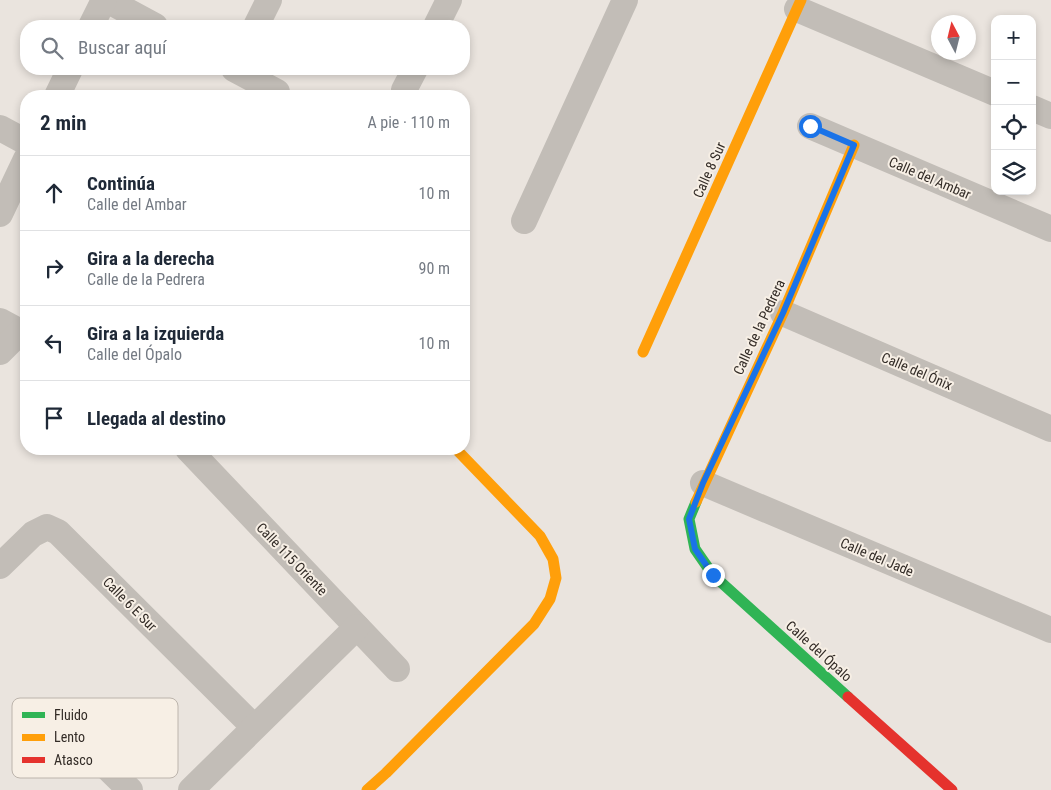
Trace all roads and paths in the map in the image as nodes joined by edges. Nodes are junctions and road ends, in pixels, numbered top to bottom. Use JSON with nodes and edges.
{"nodes":[{"id":1,"x":105,"y":0,"type":"edge"},
{"id":2,"x":270,"y":0,"type":"edge"},
{"id":3,"x":450,"y":0,"type":"edge"},
{"id":4,"x":625,"y":0,"type":"edge"},
{"id":5,"x":799,"y":5,"type":"edge"},
{"id":6,"x":94,"y":20,"type":"edge"},
{"id":7,"x":143,"y":20,"type":"edge"},
{"id":8,"x":259,"y":20,"type":"edge"},
{"id":9,"x":439,"y":20,"type":"edge"},
{"id":10,"x":67,"y":75,"type":"edge"},
{"id":11,"x":246,"y":75,"type":"edge"},
{"id":12,"x":60,"y":90,"type":"edge"},
{"id":13,"x":273,"y":90,"type":"edge"},
{"id":14,"x":991,"y":91,"type":"edge"},
{"id":15,"x":1036,"y":110,"type":"edge"},
{"id":16,"x":1051,"y":116,"type":"edge"},
{"id":17,"x":810,"y":126,"type":"dead end"},
{"id":18,"x":0,"y":128,"type":"edge"},
{"id":19,"x":20,"y":139,"type":"edge"},
{"id":20,"x":854,"y":145,"type":"junction"},
{"id":21,"x":20,"y":172,"type":"edge"},
{"id":22,"x":0,"y":214,"type":"edge"},
{"id":23,"x":524,"y":221,"type":"dead end"},
{"id":24,"x":1051,"y":229,"type":"edge"},
{"id":25,"x":783,"y":313,"type":"junction"},
{"id":26,"x":16,"y":329,"type":"edge"},
{"id":27,"x":0,"y":352,"type":"edge"},
{"id":28,"x":644,"y":352,"type":"dead end"},
{"id":29,"x":1051,"y":429,"type":"edge"},
{"id":30,"x":194,"y":455,"type":"edge"},
{"id":31,"x":462,"y":455,"type":"edge"},
{"id":32,"x":703,"y":483,"type":"junction"},
{"id":33,"x":689,"y":519,"type":"joint"},
{"id":34,"x":0,"y":566,"type":"edge"},
{"id":35,"x":357,"y":627,"type":"junction"},
{"id":36,"x":1051,"y":630,"type":"edge"},
{"id":37,"x":397,"y":669,"type":"dead end"},
{"id":38,"x":254,"y":727,"type":"junction"},
{"id":39,"x":118,"y":778,"type":"edge"},
{"id":40,"x":130,"y":790,"type":"edge"},
{"id":41,"x":191,"y":790,"type":"edge"},
{"id":42,"x":367,"y":790,"type":"edge"},
{"id":43,"x":952,"y":790,"type":"edge"}],
"edges":[{"from":1,"to":6,"type":"street"},
{"from":1,"to":7,"type":"street"},
{"from":2,"to":8,"type":"street"},
{"from":3,"to":9,"type":"street"},
{"from":4,"to":23,"type":"street"},
{"from":5,"to":14,"type":"street"},
{"from":5,"to":28,"type":"street","name":"Calle 8 Sur"},
{"from":10,"to":12,"type":"street"},
{"from":11,"to":13,"type":"street"},
{"from":15,"to":16,"type":"street"},
{"from":17,"to":20,"type":"street","name":"Calle del Ambar"},
{"from":18,"to":19,"type":"street"},
{"from":20,"to":24,"type":"street","name":"Calle del Ambar"},
{"from":20,"to":25,"type":"street","name":"Calle de la Pedrera"},
{"from":21,"to":22,"type":"street"},
{"from":25,"to":29,"type":"street","name":"Calle del Ónix"},
{"from":25,"to":32,"type":"street","name":"Calle de la Pedrera"},
{"from":26,"to":27,"type":"street"},
{"from":30,"to":35,"type":"street","name":"Calle 115 Oriente"},
{"from":31,"to":42,"type":"street"},
{"from":32,"to":33,"type":"street","name":"Calle de la Pedrera"},
{"from":32,"to":36,"type":"street","name":"Calle del Jade"},
{"from":33,"to":43,"type":"street","name":"Calle del Ópalo"},
{"from":34,"to":38,"type":"street","name":"Calle 6 E Sur"},
{"from":35,"to":37,"type":"street","name":"Calle 115 Oriente"},
{"from":35,"to":38,"type":"street"},
{"from":38,"to":41,"type":"street"},
{"from":39,"to":40,"type":"street"}]}
